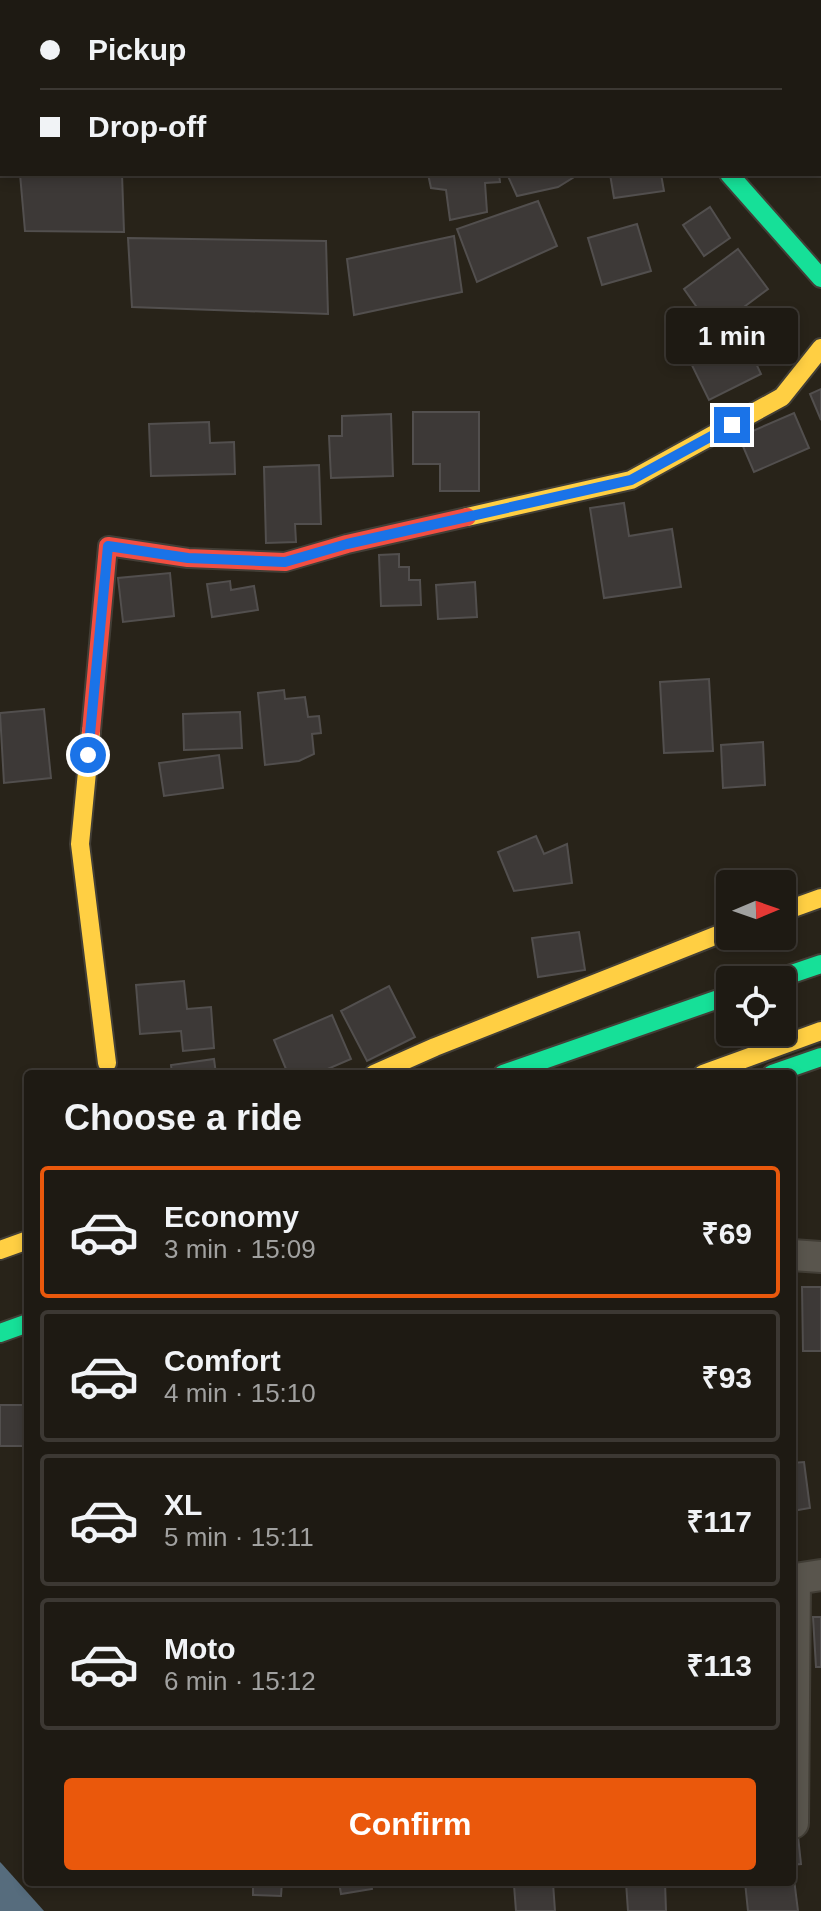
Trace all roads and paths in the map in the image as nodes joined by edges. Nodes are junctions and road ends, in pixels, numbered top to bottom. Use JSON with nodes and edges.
{"nodes":[{"id":1,"x":731,"y":176,"type":"edge"},
{"id":2,"x":821,"y":278,"type":"edge"},
{"id":3,"x":821,"y":348,"type":"edge"},
{"id":4,"x":821,"y":898,"type":"edge"},
{"id":5,"x":796,"y":907,"type":"edge"},
{"id":6,"x":716,"y":936,"type":"edge"},
{"id":7,"x":821,"y":964,"type":"edge"},
{"id":8,"x":796,"y":973,"type":"edge"},
{"id":9,"x":716,"y":1000,"type":"edge"},
{"id":10,"x":821,"y":1031,"type":"edge"},
{"id":11,"x":821,"y":1057,"type":"edge"},
{"id":12,"x":107,"y":1063,"type":"dead end"},
{"id":13,"x":383,"y":1070,"type":"edge"},
{"id":14,"x":514,"y":1070,"type":"edge"},
{"id":15,"x":714,"y":1070,"type":"edge"},
{"id":16,"x":784,"y":1070,"type":"edge"},
{"id":17,"x":24,"y":1241,"type":"edge"},
{"id":18,"x":0,"y":1250,"type":"edge"},
{"id":19,"x":796,"y":1255,"type":"edge"},
{"id":20,"x":821,"y":1257,"type":"edge"},
{"id":21,"x":24,"y":1324,"type":"edge"},
{"id":22,"x":0,"y":1333,"type":"edge"},
{"id":23,"x":821,"y":1575,"type":"edge"},
{"id":24,"x":796,"y":1579,"type":"edge"},
{"id":25,"x":821,"y":1822,"type":"edge"},
{"id":26,"x":796,"y":1823,"type":"edge"}],
"edges":[{"from":1,"to":2,"type":"main road"},
{"from":3,"to":12,"type":"main road"},
{"from":4,"to":5,"type":"main road"},
{"from":6,"to":13,"type":"main road"},
{"from":7,"to":8,"type":"main road"},
{"from":9,"to":14,"type":"main road"},
{"from":10,"to":15,"type":"main road"},
{"from":11,"to":16,"type":"main road"},
{"from":17,"to":18,"type":"main road"},
{"from":19,"to":20,"type":"street"},
{"from":21,"to":22,"type":"main road"},
{"from":23,"to":24,"type":"street"},
{"from":25,"to":26,"type":"street"}]}
